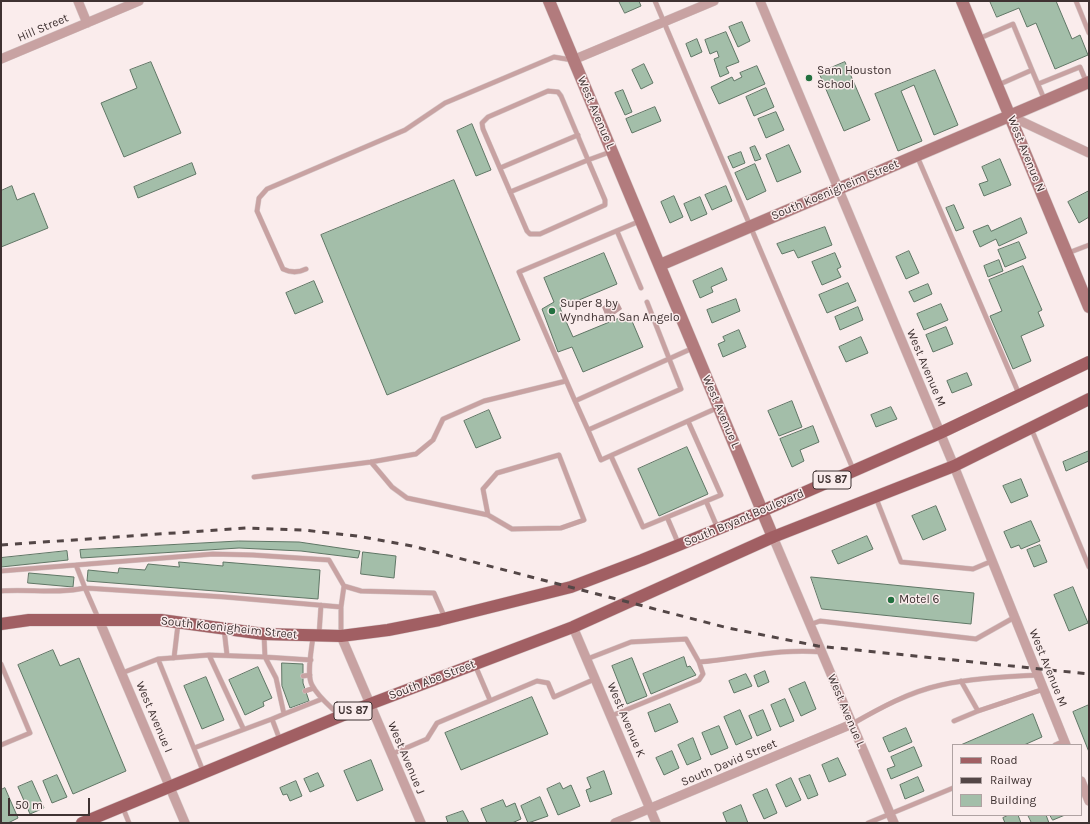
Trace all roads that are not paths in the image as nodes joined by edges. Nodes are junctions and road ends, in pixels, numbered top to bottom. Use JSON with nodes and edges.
{"nodes":[{"id":1,"x":78,"y":1,"type":"edge"},
{"id":2,"x":140,"y":1,"type":"edge"},
{"id":3,"x":549,"y":1,"type":"edge"},
{"id":4,"x":655,"y":1,"type":"edge"},
{"id":5,"x":714,"y":1,"type":"edge"},
{"id":6,"x":760,"y":1,"type":"edge"},
{"id":7,"x":962,"y":1,"type":"edge"},
{"id":8,"x":1076,"y":1,"type":"edge"},
{"id":9,"x":664,"y":22,"type":"junction"},
{"id":10,"x":87,"y":23,"type":"junction"},
{"id":11,"x":1089,"y":33,"type":"edge"},
{"id":12,"x":978,"y":39,"type":"junction"},
{"id":13,"x":1,"y":59,"type":"edge"},
{"id":14,"x":573,"y":60,"type":"junction"},
{"id":15,"x":1032,"y":70,"type":"junction"},
{"id":16,"x":1088,"y":83,"type":"edge"},
{"id":17,"x":1038,"y":84,"type":"junction"},
{"id":18,"x":997,"y":85,"type":"junction"},
{"id":19,"x":1045,"y":101,"type":"junction"},
{"id":20,"x":1010,"y":116,"type":"junction"},
{"id":21,"x":578,"y":134,"type":"junction"},
{"id":22,"x":612,"y":152,"type":"junction"},
{"id":23,"x":1089,"y":153,"type":"edge"},
{"id":24,"x":917,"y":155,"type":"junction"},
{"id":25,"x":588,"y":160,"type":"junction"},
{"id":26,"x":500,"y":168,"type":"junction"},
{"id":27,"x":839,"y":188,"type":"junction"},
{"id":28,"x":510,"y":192,"type":"junction"},
{"id":29,"x":641,"y":221,"type":"junction"},
{"id":30,"x":750,"y":226,"type":"junction"},
{"id":31,"x":616,"y":231,"type":"junction"},
{"id":32,"x":1089,"y":245,"type":"edge"},
{"id":33,"x":1067,"y":254,"type":"junction"},
{"id":34,"x":660,"y":265,"type":"junction"},
{"id":35,"x":306,"y":269,"type":"dead end"},
{"id":36,"x":641,"y":288,"type":"dead end"},
{"id":37,"x":647,"y":302,"type":"dead end"},
{"id":38,"x":1089,"y":307,"type":"edge"},
{"id":39,"x":694,"y":348,"type":"junction"},
{"id":40,"x":670,"y":358,"type":"junction"},
{"id":41,"x":1089,"y":362,"type":"edge"},
{"id":42,"x":566,"y":380,"type":"junction"},
{"id":43,"x":1019,"y":396,"type":"junction"},
{"id":44,"x":1089,"y":399,"type":"edge"},
{"id":45,"x":575,"y":401,"type":"junction"},
{"id":46,"x":719,"y":407,"type":"junction"},
{"id":47,"x":688,"y":421,"type":"junction"},
{"id":48,"x":1030,"y":428,"type":"junction"},
{"id":49,"x":588,"y":430,"type":"junction"},
{"id":50,"x":940,"y":433,"type":"junction"},
{"id":51,"x":611,"y":456,"type":"junction"},
{"id":52,"x":371,"y":462,"type":"junction"},
{"id":53,"x":954,"y":466,"type":"junction"},
{"id":54,"x":854,"y":471,"type":"junction"},
{"id":55,"x":254,"y":477,"type":"dead end"},
{"id":56,"x":876,"y":497,"type":"junction"},
{"id":57,"x":706,"y":501,"type":"junction"},
{"id":58,"x":762,"y":511,"type":"junction"},
{"id":59,"x":488,"y":515,"type":"junction"},
{"id":60,"x":667,"y":517,"type":"junction"},
{"id":61,"x":718,"y":529,"type":"junction"},
{"id":62,"x":773,"y":538,"type":"junction"},
{"id":63,"x":679,"y":545,"type":"junction"},
{"id":64,"x":992,"y":561,"type":"junction"},
{"id":65,"x":76,"y":565,"type":"junction"},
{"id":66,"x":1089,"y":566,"type":"edge"},
{"id":67,"x":1,"y":571,"type":"edge"},
{"id":68,"x":344,"y":586,"type":"junction"},
{"id":69,"x":571,"y":587,"type":"joint"},
{"id":70,"x":85,"y":588,"type":"junction"},
{"id":71,"x":1,"y":591,"type":"edge"},
{"id":72,"x":321,"y":605,"type":"junction"},
{"id":73,"x":341,"y":607,"type":"junction"},
{"id":74,"x":1015,"y":616,"type":"junction"},
{"id":75,"x":445,"y":618,"type":"junction"},
{"id":76,"x":99,"y":620,"type":"junction"},
{"id":77,"x":178,"y":622,"type":"junction"},
{"id":78,"x":1,"y":624,"type":"edge"},
{"id":79,"x":809,"y":625,"type":"junction"},
{"id":80,"x":573,"y":627,"type":"junction"},
{"id":81,"x":224,"y":628,"type":"junction"},
{"id":82,"x":264,"y":634,"type":"junction"},
{"id":83,"x":316,"y":635,"type":"junction"},
{"id":84,"x":341,"y":636,"type":"junction"},
{"id":85,"x":821,"y":652,"type":"junction"},
{"id":86,"x":209,"y":655,"type":"junction"},
{"id":87,"x":227,"y":655,"type":"junction"},
{"id":88,"x":265,"y":656,"type":"junction"},
{"id":89,"x":174,"y":658,"type":"junction"},
{"id":90,"x":158,"y":659,"type":"junction"},
{"id":91,"x":587,"y":659,"type":"junction"},
{"id":92,"x":311,"y":660,"type":"junction"},
{"id":93,"x":700,"y":662,"type":"junction"},
{"id":94,"x":1,"y":664,"type":"edge"},
{"id":95,"x":474,"y":664,"type":"junction"},
{"id":96,"x":122,"y":674,"type":"junction"},
{"id":97,"x":310,"y":675,"type":"junction"},
{"id":98,"x":1038,"y":675,"type":"junction"},
{"id":99,"x":303,"y":676,"type":"dead end"},
{"id":100,"x":282,"y":677,"type":"dead end"},
{"id":101,"x":276,"y":678,"type":"junction"},
{"id":102,"x":595,"y":678,"type":"junction"},
{"id":103,"x":961,"y":681,"type":"junction"},
{"id":104,"x":314,"y":688,"type":"junction"},
{"id":105,"x":1044,"y":689,"type":"junction"},
{"id":106,"x":305,"y":691,"type":"dead end"},
{"id":107,"x":322,"y":699,"type":"junction"},
{"id":108,"x":490,"y":700,"type":"junction"},
{"id":109,"x":370,"y":704,"type":"junction"},
{"id":110,"x":978,"y":711,"type":"junction"},
{"id":111,"x":284,"y":714,"type":"junction"},
{"id":112,"x":341,"y":716,"type":"junction"},
{"id":113,"x":611,"y":716,"type":"junction"},
{"id":114,"x":272,"y":719,"type":"junction"},
{"id":115,"x":954,"y":721,"type":"dead end"},
{"id":116,"x":852,"y":724,"type":"junction"},
{"id":117,"x":243,"y":728,"type":"junction"},
{"id":118,"x":280,"y":741,"type":"junction"},
{"id":119,"x":1066,"y":743,"type":"edge"},
{"id":120,"x":1,"y":745,"type":"edge"},
{"id":121,"x":194,"y":748,"type":"junction"},
{"id":122,"x":392,"y":754,"type":"junction"},
{"id":123,"x":204,"y":773,"type":"junction"},
{"id":124,"x":1082,"y":784,"type":"edge"},
{"id":125,"x":170,"y":787,"type":"junction"},
{"id":126,"x":952,"y":788,"type":"edge"},
{"id":127,"x":1089,"y":801,"type":"edge"},
{"id":128,"x":122,"y":806,"type":"junction"},
{"id":129,"x":650,"y":808,"type":"junction"},
{"id":130,"x":890,"y":814,"type":"junction"},
{"id":131,"x":82,"y":823,"type":"edge"},
{"id":132,"x":129,"y":823,"type":"edge"},
{"id":133,"x":186,"y":823,"type":"edge"},
{"id":134,"x":421,"y":823,"type":"edge"},
{"id":135,"x":615,"y":823,"type":"edge"},
{"id":136,"x":656,"y":823,"type":"edge"},
{"id":137,"x":868,"y":823,"type":"edge"},
{"id":138,"x":894,"y":823,"type":"edge"}],
"edges":[{"from":1,"to":10,"type":"street"},
{"from":2,"to":10,"type":"street","name":"Hill Street"},
{"from":3,"to":14,"type":"main road","name":"West Avenue L"},
{"from":4,"to":9,"type":"lane"},
{"from":5,"to":9,"type":"street"},
{"from":6,"to":27,"type":"street","name":"West Avenue M"},
{"from":7,"to":12,"type":"main road","name":"West Avenue N"},
{"from":8,"to":11,"type":"lane"},
{"from":9,"to":14,"type":"street"},
{"from":9,"to":30,"type":"lane"},
{"from":10,"to":13,"type":"street","name":"Hill Street"},
{"from":12,"to":15,"type":"lane"},
{"from":12,"to":18,"type":"main road","name":"West Avenue N"},
{"from":14,"to":22,"type":"main road","name":"West Avenue L"},
{"from":14,"to":35,"type":"lane"},
{"from":15,"to":17,"type":"lane"},
{"from":15,"to":18,"type":"lane"},
{"from":16,"to":17,"type":"lane"},
{"from":16,"to":19,"type":"main road","name":"South Koenigheim Street"},
{"from":17,"to":19,"type":"lane"},
{"from":18,"to":20,"type":"main road","name":"West Avenue N"},
{"from":19,"to":20,"type":"main road","name":"South Koenigheim Street"},
{"from":20,"to":23,"type":"street"},
{"from":20,"to":24,"type":"main road","name":"South Koenigheim Street"},
{"from":20,"to":33,"type":"main road","name":"West Avenue N"},
{"from":21,"to":25,"type":"lane"},
{"from":21,"to":26,"type":"lane"},
{"from":21,"to":26,"type":"lane"},
{"from":22,"to":25,"type":"lane"},
{"from":22,"to":29,"type":"main road","name":"West Avenue L"},
{"from":24,"to":27,"type":"main road","name":"South Koenigheim Street"},
{"from":24,"to":43,"type":"lane"},
{"from":25,"to":28,"type":"lane"},
{"from":25,"to":28,"type":"lane"},
{"from":26,"to":28,"type":"lane"},
{"from":27,"to":30,"type":"main road","name":"South Koenigheim Street"},
{"from":27,"to":50,"type":"street","name":"West Avenue M"},
{"from":29,"to":31,"type":"lane"},
{"from":29,"to":34,"type":"main road","name":"West Avenue L"},
{"from":30,"to":34,"type":"main road","name":"South Koenigheim Street"},
{"from":30,"to":54,"type":"lane"},
{"from":31,"to":36,"type":"lane"},
{"from":31,"to":42,"type":"lane"},
{"from":32,"to":33,"type":"lane"},
{"from":33,"to":38,"type":"main road","name":"West Avenue N"},
{"from":34,"to":39,"type":"main road","name":"West Avenue L"},
{"from":37,"to":40,"type":"lane"},
{"from":39,"to":40,"type":"lane"},
{"from":39,"to":46,"type":"main road","name":"West Avenue L"},
{"from":40,"to":45,"type":"lane"},
{"from":40,"to":49,"type":"lane"},
{"from":41,"to":43,"type":"main road","name":"South Bryant Boulevard","number":"US 87"},
{"from":42,"to":45,"type":"lane"},
{"from":42,"to":52,"type":"lane"},
{"from":43,"to":50,"type":"main road","name":"South Bryant Boulevard","number":"US 87"},
{"from":44,"to":48,"type":"main road","number":"US 87"},
{"from":45,"to":49,"type":"lane"},
{"from":46,"to":47,"type":"lane"},
{"from":46,"to":58,"type":"main road","name":"West Avenue L"},
{"from":47,"to":51,"type":"lane"},
{"from":47,"to":57,"type":"lane"},
{"from":48,"to":53,"type":"main road","number":"US 87"},
{"from":48,"to":66,"type":"lane"},
{"from":49,"to":51,"type":"lane"},
{"from":50,"to":53,"type":"street","name":"West Avenue M"},
{"from":50,"to":54,"type":"main road","name":"South Bryant Boulevard","number":"US 87"},
{"from":51,"to":60,"type":"lane"},
{"from":52,"to":55,"type":"lane"},
{"from":52,"to":59,"type":"lane"},
{"from":53,"to":56,"type":"main road","number":"US 87"},
{"from":53,"to":64,"type":"street","name":"West Avenue M"},
{"from":54,"to":58,"type":"main road","name":"South Bryant Boulevard","number":"US 87"},
{"from":56,"to":62,"type":"main road","number":"US 87"},
{"from":56,"to":64,"type":"lane"},
{"from":57,"to":60,"type":"lane"},
{"from":57,"to":61,"type":"lane"},
{"from":58,"to":61,"type":"main road","name":"South Bryant Boulevard","number":"US 87"},
{"from":58,"to":62,"type":"main road","name":"West Avenue L"},
{"from":59,"to":59,"type":"lane"},
{"from":60,"to":63,"type":"lane"},
{"from":61,"to":63,"type":"main road","name":"South Bryant Boulevard","number":"US 87"},
{"from":62,"to":79,"type":"street","name":"West Avenue L"},
{"from":62,"to":80,"type":"main road","name":"South Abe Street","number":"US 87"},
{"from":63,"to":69,"type":"main road","name":"South Bryant Boulevard","number":"US 87"},
{"from":64,"to":74,"type":"street","name":"West Avenue M"},
{"from":65,"to":67,"type":"lane"},
{"from":65,"to":68,"type":"lane"},
{"from":65,"to":70,"type":"lane"},
{"from":68,"to":73,"type":"lane"},
{"from":68,"to":75,"type":"lane"},
{"from":69,"to":75,"type":"main road","name":"South Koenigheim Street","number":"US 87"},
{"from":70,"to":71,"type":"lane"},
{"from":70,"to":72,"type":"lane"},
{"from":70,"to":76,"type":"lane"},
{"from":72,"to":73,"type":"lane"},
{"from":72,"to":83,"type":"lane"},
{"from":73,"to":84,"type":"lane"},
{"from":74,"to":79,"type":"lane"},
{"from":74,"to":98,"type":"street","name":"West Avenue M"},
{"from":75,"to":84,"type":"main road","name":"South Koenigheim Street","number":"US 87"},
{"from":76,"to":77,"type":"main road","name":"South Koenigheim Street","number":"US 87"},
{"from":76,"to":78,"type":"main road","name":"South Koenigheim Street","number":"US 87"},
{"from":76,"to":96,"type":"street","name":"West Avenue I"},
{"from":77,"to":81,"type":"main road","name":"South Koenigheim Street","number":"US 87"},
{"from":77,"to":89,"type":"lane"},
{"from":79,"to":85,"type":"street","name":"West Avenue L"},
{"from":80,"to":91,"type":"street","name":"West Avenue K"},
{"from":80,"to":95,"type":"main road","name":"South Abe Street","number":"US 87"},
{"from":81,"to":82,"type":"main road","name":"South Koenigheim Street","number":"US 87"},
{"from":81,"to":87,"type":"lane"},
{"from":82,"to":83,"type":"main road","name":"South Koenigheim Street","number":"US 87"},
{"from":82,"to":88,"type":"lane"},
{"from":83,"to":84,"type":"main road","name":"South Koenigheim Street","number":"US 87"},
{"from":83,"to":92,"type":"lane"},
{"from":84,"to":109,"type":"street","name":"West Avenue J"},
{"from":85,"to":93,"type":"lane"},
{"from":85,"to":116,"type":"street","name":"West Avenue L"},
{"from":86,"to":87,"type":"lane"},
{"from":86,"to":89,"type":"lane"},
{"from":86,"to":117,"type":"lane"},
{"from":87,"to":88,"type":"lane"},
{"from":88,"to":92,"type":"lane"},
{"from":88,"to":101,"type":"lane"},
{"from":89,"to":90,"type":"lane"},
{"from":90,"to":96,"type":"lane"},
{"from":90,"to":121,"type":"lane"},
{"from":91,"to":93,"type":"lane"},
{"from":91,"to":102,"type":"street","name":"West Avenue K"},
{"from":92,"to":97,"type":"lane"},
{"from":93,"to":113,"type":"lane"},
{"from":94,"to":120,"type":"lane"},
{"from":95,"to":108,"type":"lane"},
{"from":95,"to":109,"type":"main road","name":"South Abe Street","number":"US 87"},
{"from":96,"to":125,"type":"street","name":"West Avenue I"},
{"from":97,"to":99,"type":"lane"},
{"from":97,"to":104,"type":"lane"},
{"from":98,"to":103,"type":"lane"},
{"from":98,"to":105,"type":"street","name":"West Avenue M"},
{"from":100,"to":101,"type":"lane"},
{"from":101,"to":111,"type":"lane"},
{"from":102,"to":108,"type":"lane"},
{"from":102,"to":113,"type":"street","name":"West Avenue K"},
{"from":103,"to":110,"type":"lane"},
{"from":103,"to":116,"type":"lane"},
{"from":104,"to":106,"type":"lane"},
{"from":104,"to":107,"type":"lane"},
{"from":105,"to":110,"type":"lane"},
{"from":105,"to":119,"type":"street","name":"West Avenue M"},
{"from":107,"to":111,"type":"lane"},
{"from":107,"to":112,"type":"lane"},
{"from":108,"to":122,"type":"lane"},
{"from":109,"to":112,"type":"main road","name":"South Abe Street","number":"US 87"},
{"from":109,"to":122,"type":"street","name":"West Avenue J"},
{"from":110,"to":115,"type":"lane"},
{"from":111,"to":114,"type":"lane"},
{"from":112,"to":118,"type":"main road","name":"South Abe Street","number":"US 87"},
{"from":113,"to":129,"type":"street","name":"West Avenue K"},
{"from":114,"to":117,"type":"lane"},
{"from":114,"to":118,"type":"lane"},
{"from":116,"to":129,"type":"street","name":"South David Street"},
{"from":116,"to":130,"type":"street","name":"West Avenue L"},
{"from":117,"to":121,"type":"lane"},
{"from":118,"to":123,"type":"main road","name":"South Abe Street","number":"US 87"},
{"from":121,"to":123,"type":"lane"},
{"from":122,"to":134,"type":"street","name":"West Avenue J"},
{"from":123,"to":125,"type":"main road","name":"South Abe Street","number":"US 87"},
{"from":124,"to":127,"type":"street"},
{"from":125,"to":128,"type":"main road","name":"South Abe Street","number":"US 87"},
{"from":125,"to":133,"type":"street","name":"West Avenue I"},
{"from":126,"to":130,"type":"lane"},
{"from":128,"to":131,"type":"main road","name":"South Abe Street","number":"US 87"},
{"from":128,"to":132,"type":"lane"},
{"from":129,"to":135,"type":"street","name":"South David Street"},
{"from":129,"to":136,"type":"street","name":"West Avenue K"},
{"from":130,"to":137,"type":"lane"},
{"from":130,"to":138,"type":"street","name":"West Avenue L"}]}
